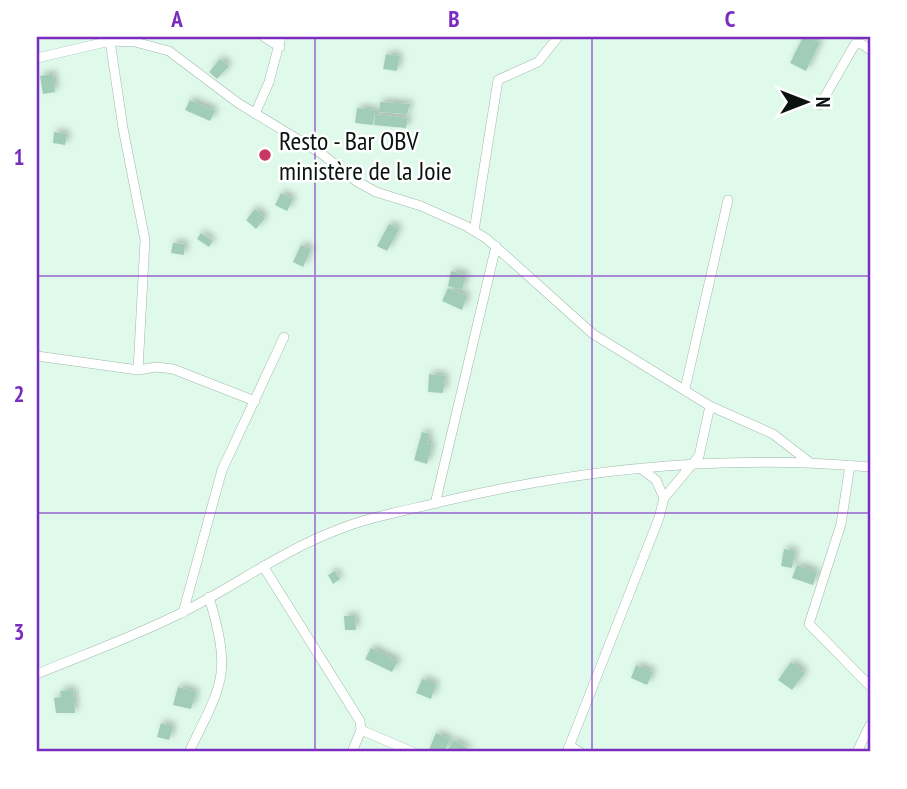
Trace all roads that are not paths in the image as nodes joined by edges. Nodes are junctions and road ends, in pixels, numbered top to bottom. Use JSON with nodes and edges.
{"nodes":[{"id":1,"x":264,"y":37,"type":"edge"},
{"id":2,"x":558,"y":37,"type":"edge"},
{"id":3,"x":127,"y":39,"type":"edge"},
{"id":4,"x":110,"y":41,"type":"junction"},
{"id":5,"x":280,"y":42,"type":"edge"},
{"id":6,"x":870,"y":50,"type":"edge"},
{"id":7,"x":37,"y":58,"type":"edge"},
{"id":8,"x":820,"y":105,"type":"dead end"},
{"id":9,"x":256,"y":114,"type":"junction"},
{"id":10,"x":728,"y":200,"type":"dead end"},
{"id":11,"x":474,"y":231,"type":"junction"},
{"id":12,"x":496,"y":246,"type":"junction"},
{"id":13,"x":284,"y":337,"type":"dead end"},
{"id":14,"x":37,"y":356,"type":"edge"},
{"id":15,"x":138,"y":370,"type":"junction"},
{"id":16,"x":685,"y":389,"type":"junction"},
{"id":17,"x":256,"y":401,"type":"junction"},
{"id":18,"x":710,"y":405,"type":"junction"},
{"id":19,"x":808,"y":461,"type":"junction"},
{"id":20,"x":694,"y":463,"type":"junction"},
{"id":21,"x":850,"y":465,"type":"junction"},
{"id":22,"x":639,"y":467,"type":"junction"},
{"id":23,"x":870,"y":467,"type":"edge"},
{"id":24,"x":664,"y":498,"type":"junction"},
{"id":25,"x":435,"y":504,"type":"junction"},
{"id":26,"x":263,"y":566,"type":"junction"},
{"id":27,"x":209,"y":597,"type":"junction"},
{"id":28,"x":183,"y":612,"type":"junction"},
{"id":29,"x":37,"y":674,"type":"edge"},
{"id":30,"x":870,"y":686,"type":"edge"},
{"id":31,"x":870,"y":725,"type":"edge"},
{"id":32,"x":361,"y":730,"type":"junction"},
{"id":33,"x":568,"y":749,"type":"edge"},
{"id":34,"x":188,"y":752,"type":"edge"},
{"id":35,"x":352,"y":752,"type":"edge"},
{"id":36,"x":413,"y":752,"type":"edge"},
{"id":37,"x":580,"y":752,"type":"edge"},
{"id":38,"x":858,"y":752,"type":"edge"}],
"edges":[{"from":1,"to":5,"type":"street"},
{"from":2,"to":11,"type":"street"},
{"from":3,"to":4,"type":"street"},
{"from":3,"to":9,"type":"street"},
{"from":4,"to":7,"type":"street"},
{"from":4,"to":15,"type":"street"},
{"from":5,"to":9,"type":"street"},
{"from":6,"to":8,"type":"street"},
{"from":9,"to":11,"type":"street"},
{"from":10,"to":16,"type":"street"},
{"from":11,"to":12,"type":"street"},
{"from":12,"to":16,"type":"street"},
{"from":12,"to":25,"type":"street"},
{"from":13,"to":17,"type":"street"},
{"from":14,"to":15,"type":"street"},
{"from":15,"to":17,"type":"street"},
{"from":16,"to":18,"type":"street"},
{"from":17,"to":28,"type":"street"},
{"from":18,"to":19,"type":"street"},
{"from":18,"to":20,"type":"street"},
{"from":19,"to":20,"type":"street"},
{"from":19,"to":21,"type":"street"},
{"from":20,"to":22,"type":"street"},
{"from":20,"to":24,"type":"street"},
{"from":21,"to":23,"type":"street"},
{"from":21,"to":30,"type":"street"},
{"from":22,"to":24,"type":"street"},
{"from":22,"to":25,"type":"street"},
{"from":24,"to":33,"type":"street"},
{"from":25,"to":26,"type":"street"},
{"from":26,"to":27,"type":"street"},
{"from":26,"to":32,"type":"street"},
{"from":27,"to":28,"type":"street"},
{"from":27,"to":34,"type":"street"},
{"from":28,"to":29,"type":"street"},
{"from":31,"to":38,"type":"street"},
{"from":32,"to":35,"type":"street"},
{"from":32,"to":36,"type":"street"},
{"from":33,"to":37,"type":"street"}]}
